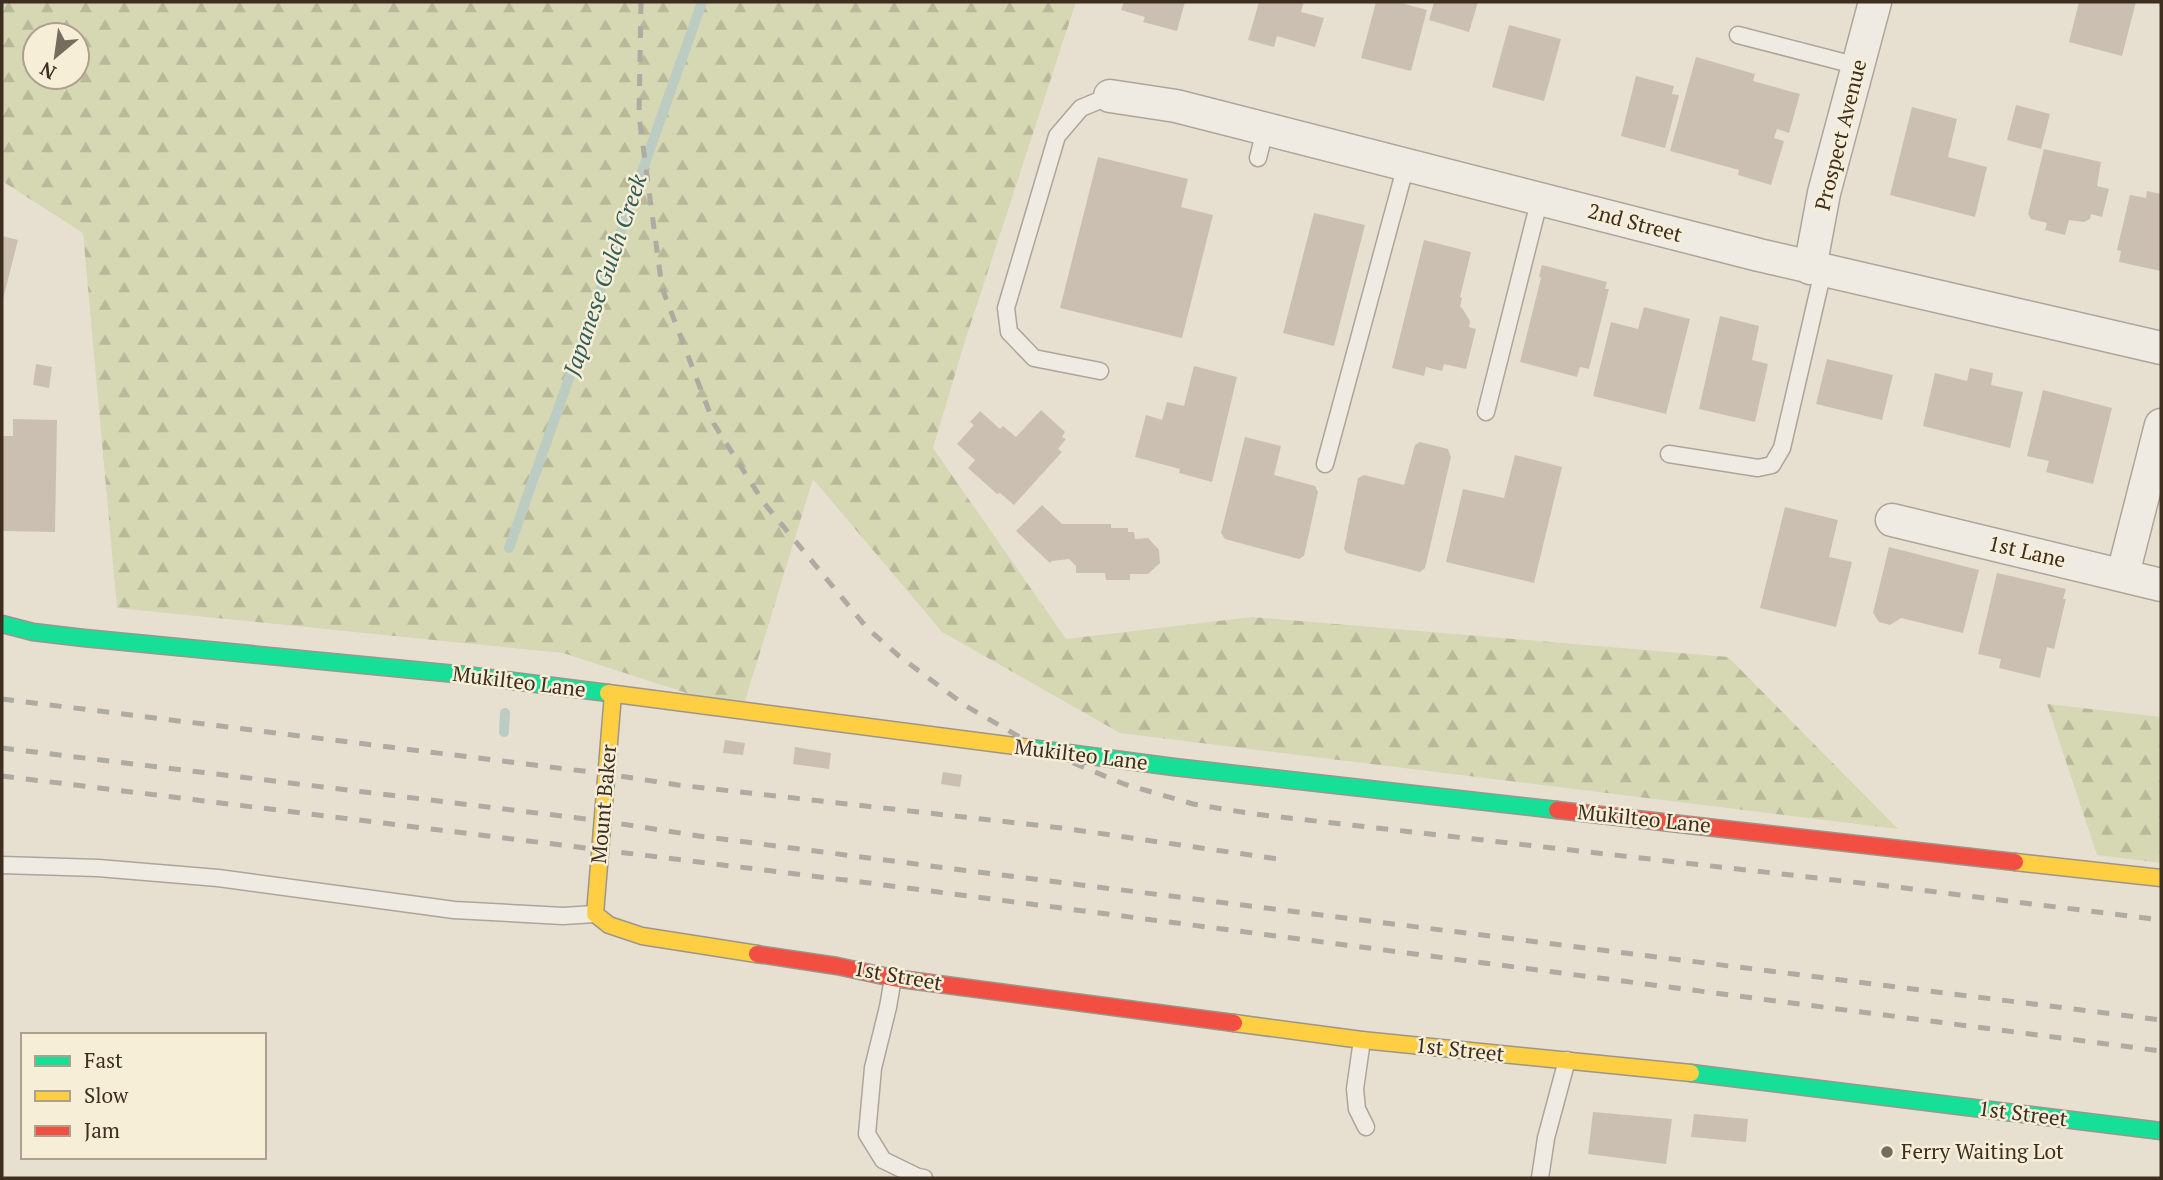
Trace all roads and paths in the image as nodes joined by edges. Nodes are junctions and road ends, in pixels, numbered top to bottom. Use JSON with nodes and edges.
{"nodes":[{"id":1,"x":1875,"y":2,"type":"edge"},
{"id":2,"x":1738,"y":35,"type":"dead end"},
{"id":3,"x":1858,"y":65,"type":"junction"},
{"id":4,"x":1110,"y":96,"type":"joint"},
{"id":5,"x":1406,"y":165,"type":"junction"},
{"id":6,"x":1540,"y":198,"type":"junction"},
{"id":7,"x":1816,"y":269,"type":"junction"},
{"id":8,"x":2161,"y":348,"type":"edge"},
{"id":9,"x":1100,"y":371,"type":"dead end"},
{"id":10,"x":1486,"y":412,"type":"dead end"},
{"id":11,"x":2161,"y":425,"type":"edge"},
{"id":12,"x":1669,"y":454,"type":"dead end"},
{"id":13,"x":1325,"y":464,"type":"dead end"},
{"id":14,"x":1892,"y":520,"type":"dead end"},
{"id":15,"x":2123,"y":575,"type":"junction"},
{"id":16,"x":2161,"y":585,"type":"edge"},
{"id":17,"x":2,"y":624,"type":"edge"},
{"id":18,"x":613,"y":694,"type":"junction"},
{"id":19,"x":2,"y":865,"type":"edge"},
{"id":20,"x":2161,"y":878,"type":"edge"},
{"id":21,"x":595,"y":914,"type":"junction"},
{"id":22,"x":892,"y":978,"type":"junction"},
{"id":23,"x":1362,"y":1040,"type":"junction"},
{"id":24,"x":1567,"y":1060,"type":"junction"},
{"id":25,"x":1366,"y":1127,"type":"dead end"},
{"id":26,"x":2161,"y":1131,"type":"edge"},
{"id":27,"x":924,"y":1178,"type":"edge"},
{"id":28,"x":1540,"y":1178,"type":"edge"}],
"edges":[{"from":1,"to":3,"type":"street","name":"Prospect Avenue"},
{"from":2,"to":3,"type":"lane"},
{"from":3,"to":7,"type":"street","name":"Prospect Avenue"},
{"from":4,"to":5,"type":"street","name":"2nd Street"},
{"from":4,"to":9,"type":"lane"},
{"from":5,"to":6,"type":"street","name":"2nd Street"},
{"from":5,"to":13,"type":"lane"},
{"from":6,"to":7,"type":"street","name":"2nd Street"},
{"from":6,"to":10,"type":"lane"},
{"from":7,"to":8,"type":"street","name":"2nd Street"},
{"from":7,"to":12,"type":"lane"},
{"from":11,"to":15,"type":"street"},
{"from":14,"to":15,"type":"street","name":"1st Lane"},
{"from":15,"to":16,"type":"street","name":"1st Lane"},
{"from":17,"to":18,"type":"street","name":"Mukilteo Lane"},
{"from":18,"to":20,"type":"street","name":"Mukilteo Lane"},
{"from":18,"to":21,"type":"street","name":"Mount Baker"},
{"from":19,"to":21,"type":"lane"},
{"from":21,"to":22,"type":"street","name":"1st Street"},
{"from":22,"to":23,"type":"street","name":"1st Street"},
{"from":22,"to":27,"type":"lane"},
{"from":23,"to":24,"type":"street","name":"1st Street"},
{"from":23,"to":25,"type":"lane"},
{"from":24,"to":26,"type":"street","name":"1st Street"},
{"from":24,"to":28,"type":"lane"}]}
